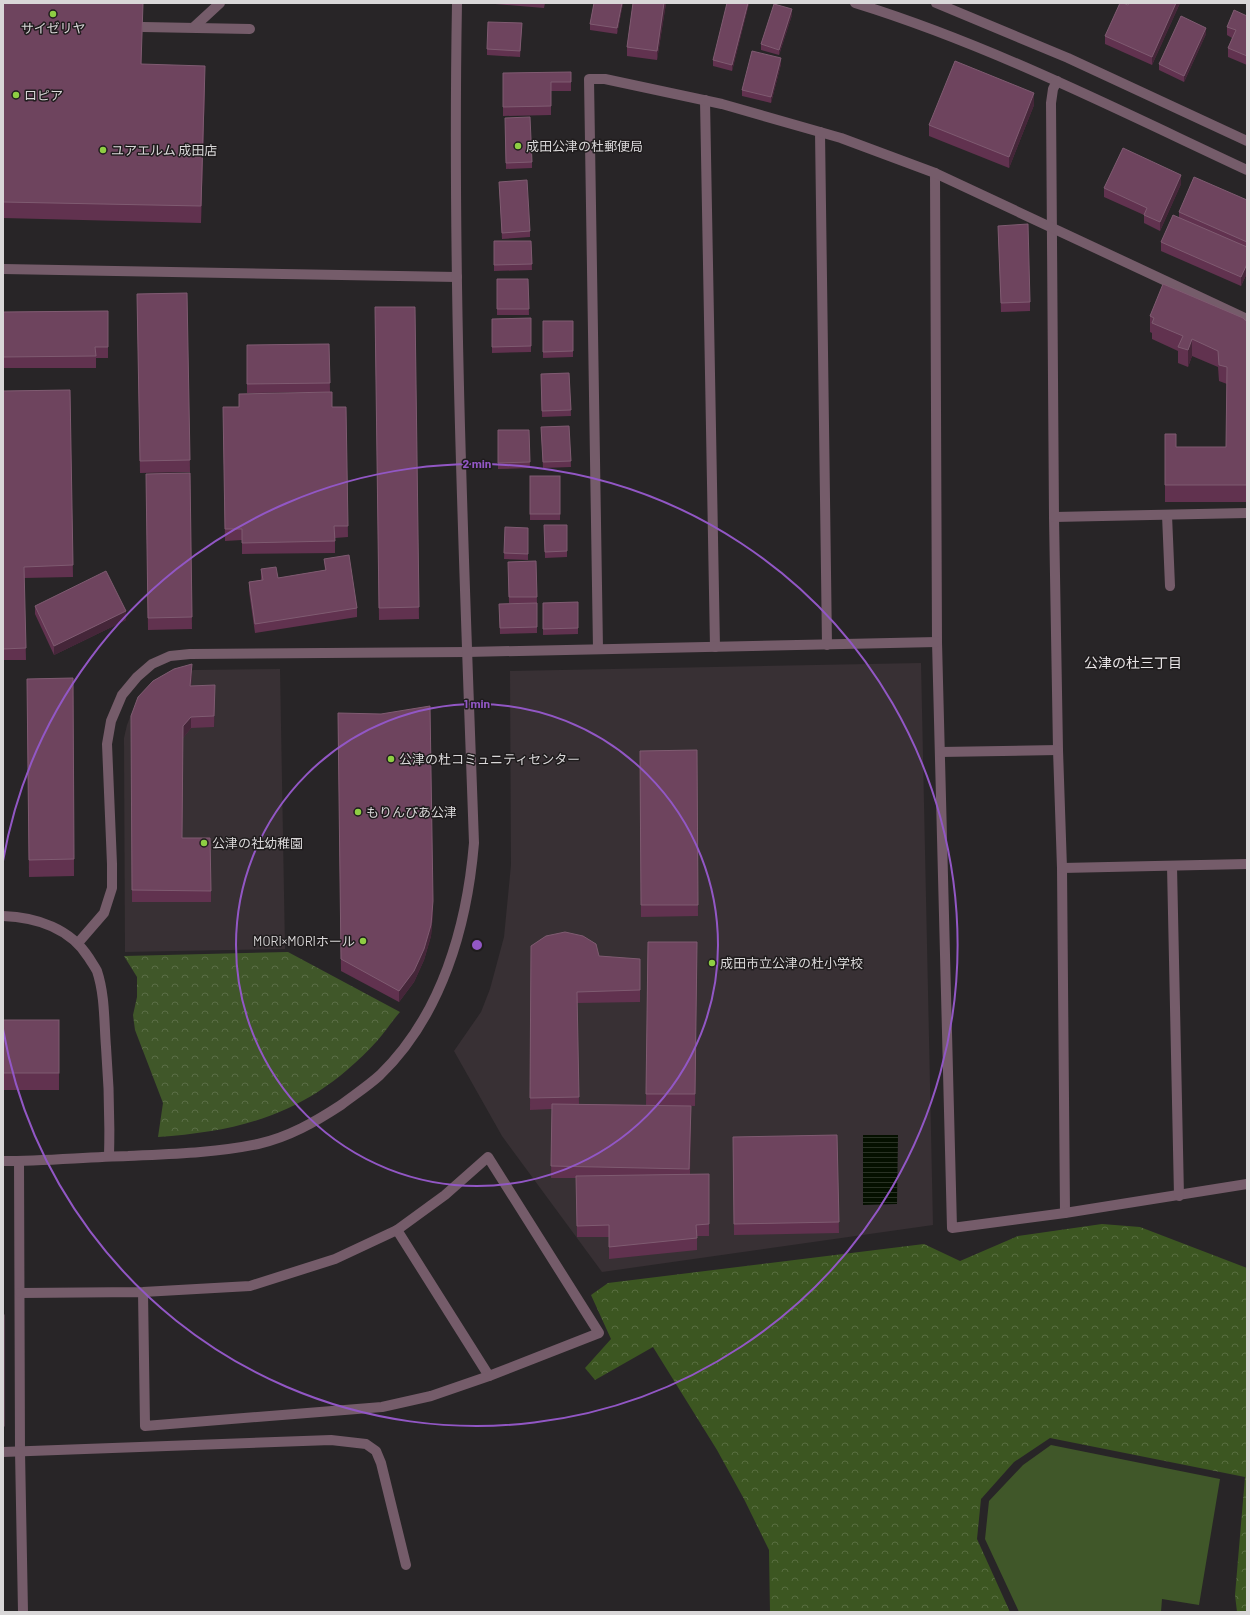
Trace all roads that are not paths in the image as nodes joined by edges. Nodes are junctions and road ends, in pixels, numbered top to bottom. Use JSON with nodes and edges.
{"nodes":[{"id":1,"x":220,"y":3,"type":"edge"},
{"id":2,"x":457,"y":3,"type":"edge"},
{"id":3,"x":855,"y":3,"type":"edge"},
{"id":4,"x":936,"y":3,"type":"edge"},
{"id":5,"x":143,"y":27,"type":"edge"},
{"id":6,"x":194,"y":28,"type":"junction"},
{"id":7,"x":250,"y":28,"type":"dead end"},
{"id":8,"x":1056,"y":81,"type":"junction"},
{"id":9,"x":705,"y":100,"type":"junction"},
{"id":10,"x":820,"y":132,"type":"junction"},
{"id":11,"x":1247,"y":141,"type":"edge"},
{"id":12,"x":1247,"y":170,"type":"edge"},
{"id":13,"x":935,"y":173,"type":"junction"},
{"id":14,"x":1051,"y":226,"type":"junction"},
{"id":15,"x":3,"y":269,"type":"edge"},
{"id":16,"x":457,"y":278,"type":"junction"},
{"id":17,"x":1247,"y":319,"type":"edge"},
{"id":18,"x":1247,"y":513,"type":"edge"},
{"id":19,"x":1167,"y":515,"type":"junction"},
{"id":20,"x":1054,"y":517,"type":"junction"},
{"id":21,"x":1170,"y":586,"type":"dead end"},
{"id":22,"x":937,"y":642,"type":"junction"},
{"id":23,"x":827,"y":645,"type":"junction"},
{"id":24,"x":715,"y":647,"type":"junction"},
{"id":25,"x":598,"y":649,"type":"junction"},
{"id":26,"x":467,"y":652,"type":"junction"},
{"id":27,"x":1058,"y":750,"type":"junction"},
{"id":28,"x":940,"y":752,"type":"junction"},
{"id":29,"x":1247,"y":864,"type":"edge"},
{"id":30,"x":1172,"y":866,"type":"junction"},
{"id":31,"x":1062,"y":868,"type":"junction"},
{"id":32,"x":3,"y":916,"type":"edge"},
{"id":33,"x":78,"y":943,"type":"junction"},
{"id":34,"x":109,"y":1156,"type":"junction"},
{"id":35,"x":3,"y":1161,"type":"edge"},
{"id":36,"x":19,"y":1161,"type":"junction"},
{"id":37,"x":1247,"y":1184,"type":"edge"},
{"id":38,"x":1179,"y":1196,"type":"junction"},
{"id":39,"x":1065,"y":1213,"type":"junction"},
{"id":40,"x":397,"y":1230,"type":"junction"},
{"id":41,"x":143,"y":1292,"type":"junction"},
{"id":42,"x":20,"y":1293,"type":"junction"},
{"id":43,"x":489,"y":1376,"type":"junction"},
{"id":44,"x":20,"y":1451,"type":"junction"},
{"id":45,"x":3,"y":1452,"type":"edge"},
{"id":46,"x":406,"y":1565,"type":"dead end"},
{"id":47,"x":23,"y":1612,"type":"edge"}],
"edges":[{"from":1,"to":6,"type":"street"},
{"from":2,"to":16,"type":"street"},
{"from":3,"to":8,"type":"street"},
{"from":4,"to":11,"type":"street"},
{"from":5,"to":6,"type":"street"},
{"from":6,"to":7,"type":"street"},
{"from":8,"to":12,"type":"street"},
{"from":8,"to":14,"type":"street"},
{"from":9,"to":10,"type":"street"},
{"from":9,"to":24,"type":"street"},
{"from":9,"to":25,"type":"street"},
{"from":10,"to":13,"type":"street"},
{"from":10,"to":23,"type":"street"},
{"from":13,"to":14,"type":"street"},
{"from":13,"to":22,"type":"street"},
{"from":14,"to":17,"type":"street"},
{"from":14,"to":20,"type":"street"},
{"from":15,"to":16,"type":"street"},
{"from":16,"to":26,"type":"street"},
{"from":18,"to":19,"type":"street"},
{"from":19,"to":20,"type":"street"},
{"from":19,"to":21,"type":"street"},
{"from":20,"to":27,"type":"street"},
{"from":22,"to":23,"type":"street"},
{"from":22,"to":28,"type":"street"},
{"from":23,"to":24,"type":"street"},
{"from":24,"to":25,"type":"street"},
{"from":25,"to":26,"type":"street"},
{"from":26,"to":33,"type":"street"},
{"from":26,"to":34,"type":"street"},
{"from":27,"to":28,"type":"street"},
{"from":27,"to":31,"type":"street"},
{"from":28,"to":39,"type":"street"},
{"from":29,"to":30,"type":"street"},
{"from":30,"to":31,"type":"street"},
{"from":30,"to":38,"type":"street"},
{"from":31,"to":39,"type":"street"},
{"from":32,"to":33,"type":"street"},
{"from":33,"to":34,"type":"street"},
{"from":34,"to":36,"type":"street"},
{"from":35,"to":36,"type":"street"},
{"from":36,"to":42,"type":"street"},
{"from":37,"to":38,"type":"street"},
{"from":38,"to":39,"type":"street"},
{"from":40,"to":41,"type":"street"},
{"from":40,"to":43,"type":"street"},
{"from":40,"to":43,"type":"street"},
{"from":41,"to":42,"type":"street"},
{"from":41,"to":43,"type":"street"},
{"from":42,"to":44,"type":"street"},
{"from":44,"to":45,"type":"street"},
{"from":44,"to":46,"type":"street"},
{"from":44,"to":47,"type":"street"}]}
